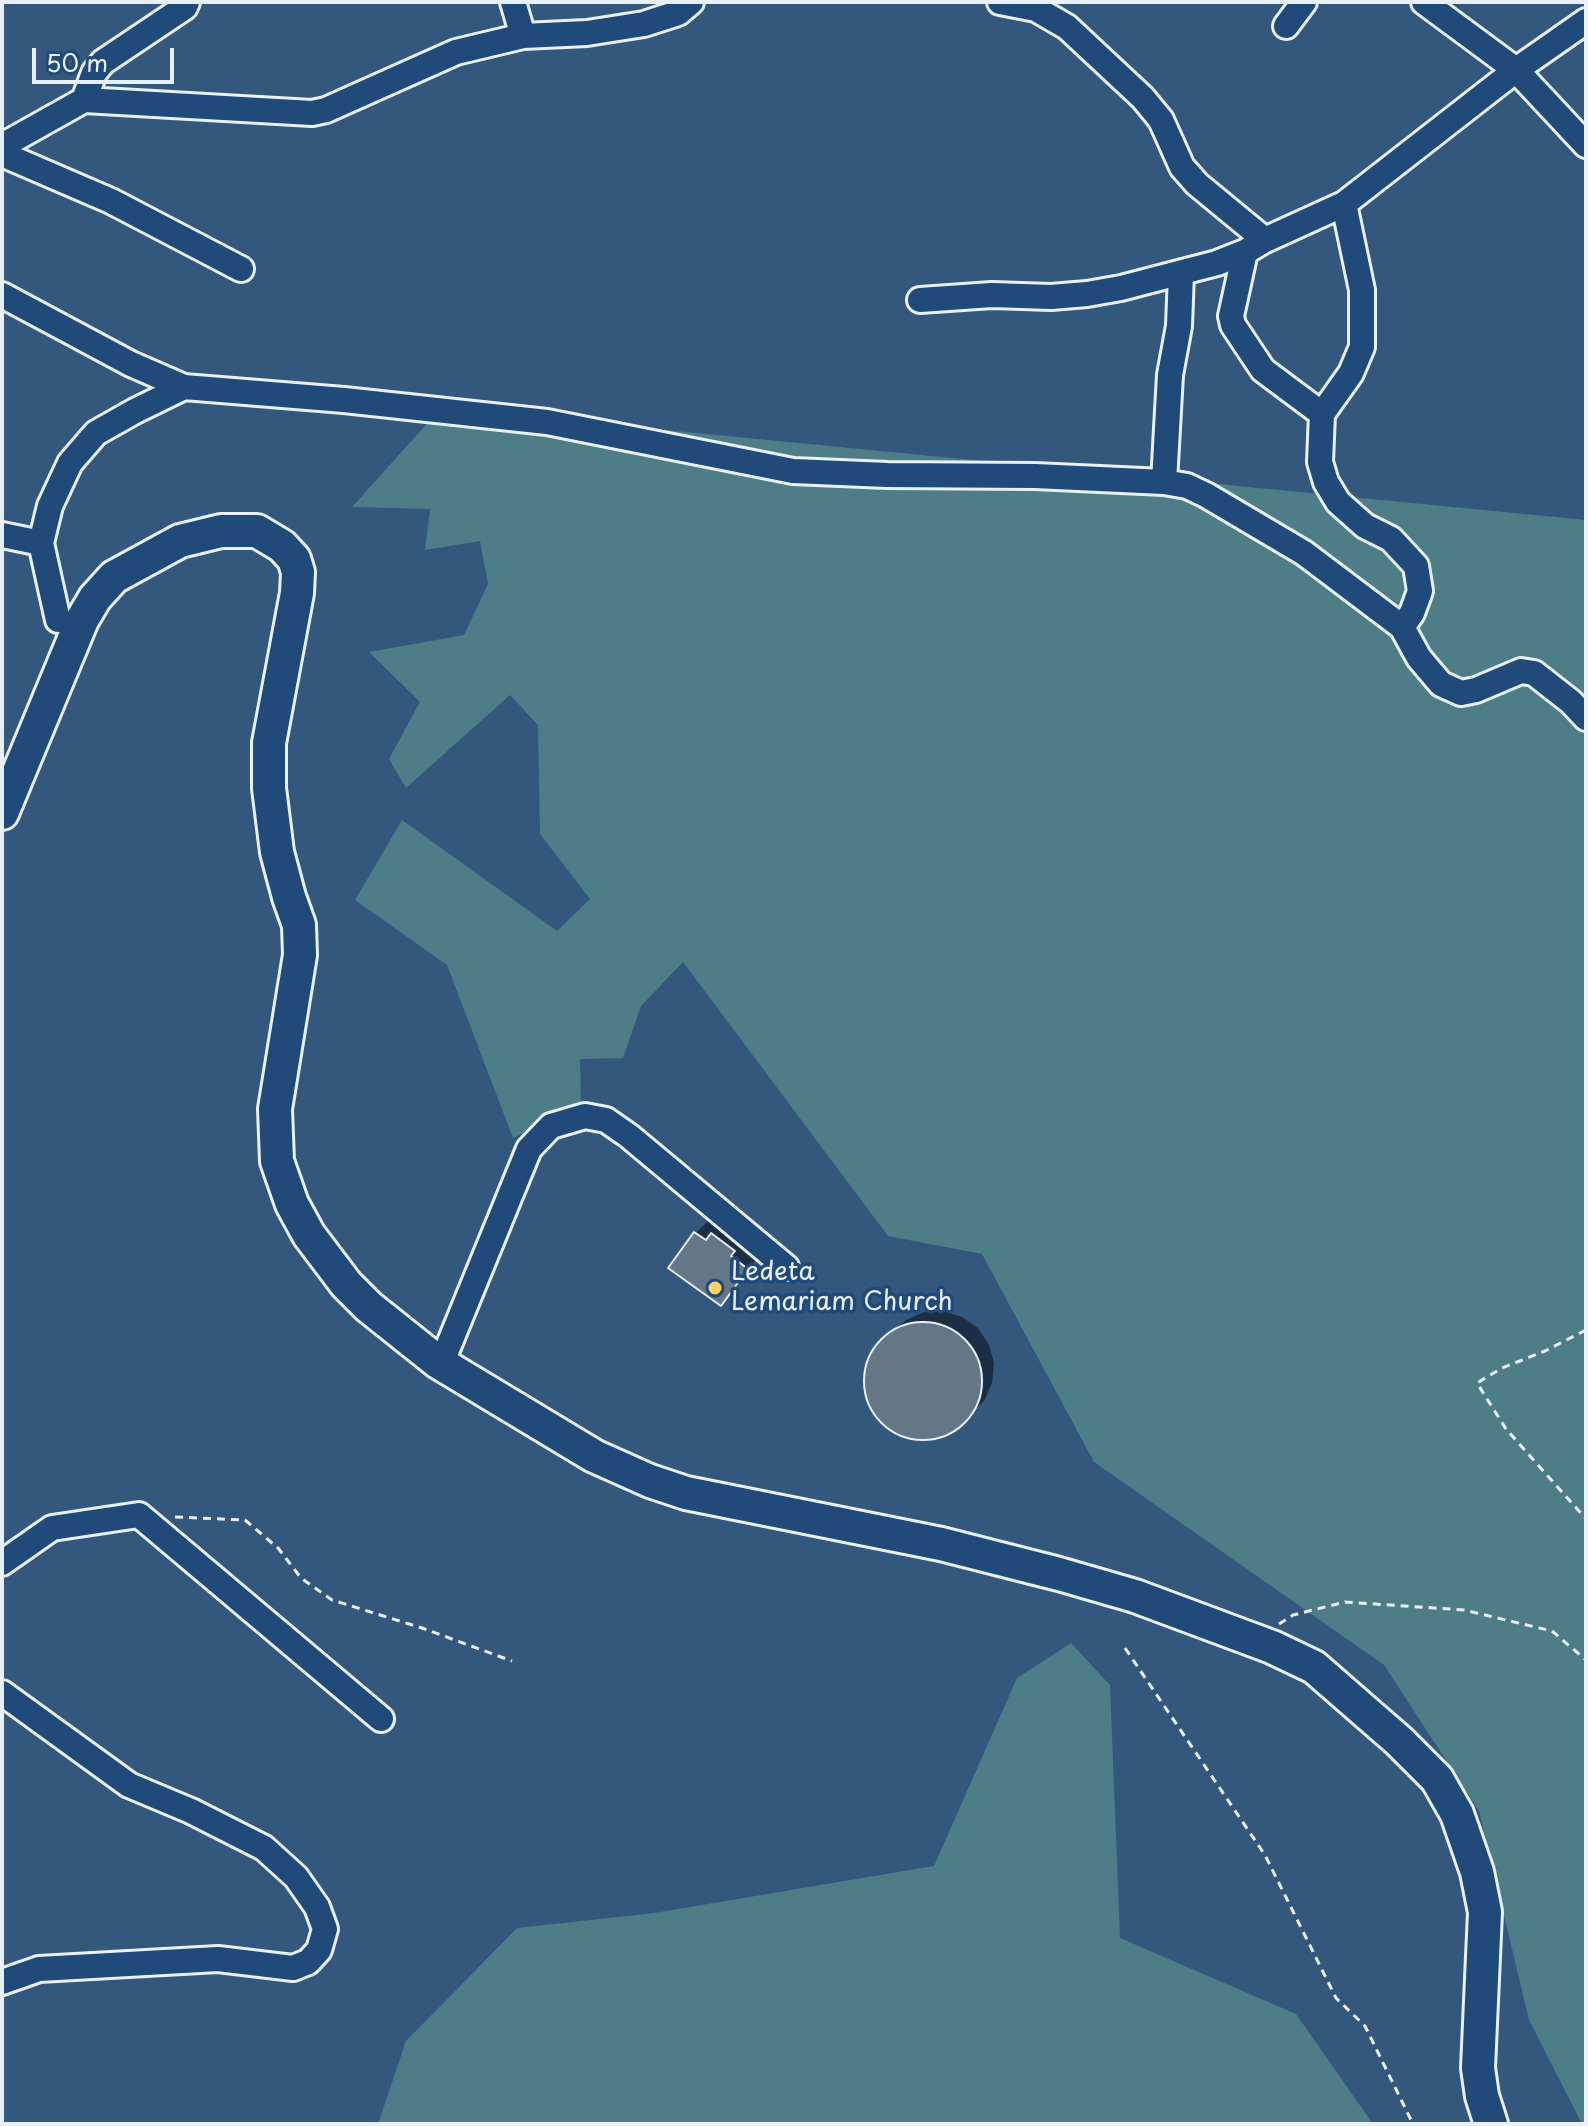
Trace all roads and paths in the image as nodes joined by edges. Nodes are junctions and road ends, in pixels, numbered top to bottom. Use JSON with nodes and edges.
{"nodes":[{"id":1,"x":187,"y":2,"type":"edge"},
{"id":2,"x":513,"y":2,"type":"edge"},
{"id":3,"x":691,"y":2,"type":"edge"},
{"id":4,"x":1000,"y":2,"type":"edge"},
{"id":5,"x":1304,"y":2,"type":"edge"},
{"id":6,"x":1424,"y":2,"type":"edge"},
{"id":7,"x":1586,"y":21,"type":"edge"},
{"id":8,"x":1286,"y":26,"type":"dead end"},
{"id":9,"x":523,"y":36,"type":"junction"},
{"id":10,"x":1516,"y":70,"type":"junction"},
{"id":11,"x":84,"y":100,"type":"junction"},
{"id":12,"x":1586,"y":145,"type":"edge"},
{"id":13,"x":2,"y":146,"type":"edge"},
{"id":14,"x":2,"y":154,"type":"edge"},
{"id":15,"x":1344,"y":204,"type":"junction"},
{"id":16,"x":1255,"y":246,"type":"junction"},
{"id":17,"x":241,"y":269,"type":"dead end"},
{"id":18,"x":1181,"y":273,"type":"junction"},
{"id":19,"x":2,"y":295,"type":"edge"},
{"id":20,"x":920,"y":300,"type":"dead end"},
{"id":21,"x":184,"y":387,"type":"junction"},
{"id":22,"x":1322,"y":414,"type":"junction"},
{"id":23,"x":1164,"y":482,"type":"junction"},
{"id":24,"x":2,"y":535,"type":"edge"},
{"id":25,"x":41,"y":543,"type":"junction"},
{"id":26,"x":58,"y":620,"type":"dead end"},
{"id":27,"x":1402,"y":627,"type":"junction"},
{"id":28,"x":1586,"y":718,"type":"edge"},
{"id":29,"x":2,"y":813,"type":"edge"},
{"id":30,"x":786,"y":1267,"type":"dead end"},
{"id":31,"x":1586,"y":1330,"type":"edge"},
{"id":32,"x":438,"y":1362,"type":"junction"},
{"id":33,"x":139,"y":1515,"type":"junction"},
{"id":34,"x":1586,"y":1519,"type":"edge"},
{"id":35,"x":2,"y":1563,"type":"edge"},
{"id":36,"x":1252,"y":1640,"type":"junction"},
{"id":37,"x":1125,"y":1648,"type":"dead end"},
{"id":38,"x":1586,"y":1660,"type":"edge"},
{"id":39,"x":512,"y":1661,"type":"dead end"},
{"id":40,"x":2,"y":1693,"type":"edge"},
{"id":41,"x":381,"y":1719,"type":"dead end"},
{"id":42,"x":2,"y":1982,"type":"edge"},
{"id":43,"x":1413,"y":2124,"type":"edge"},
{"id":44,"x":1491,"y":2124,"type":"edge"}],
"edges":[{"from":1,"to":11,"type":"street"},
{"from":2,"to":9,"type":"street"},
{"from":3,"to":9,"type":"street"},
{"from":4,"to":16,"type":"street"},
{"from":5,"to":8,"type":"street"},
{"from":6,"to":10,"type":"street"},
{"from":7,"to":10,"type":"street"},
{"from":9,"to":11,"type":"street"},
{"from":10,"to":12,"type":"street"},
{"from":10,"to":15,"type":"street"},
{"from":11,"to":13,"type":"street"},
{"from":14,"to":17,"type":"street"},
{"from":15,"to":16,"type":"street"},
{"from":15,"to":22,"type":"street"},
{"from":16,"to":18,"type":"street"},
{"from":16,"to":22,"type":"street"},
{"from":18,"to":20,"type":"street"},
{"from":18,"to":23,"type":"street"},
{"from":19,"to":21,"type":"street"},
{"from":21,"to":23,"type":"street"},
{"from":21,"to":25,"type":"street"},
{"from":22,"to":27,"type":"street"},
{"from":23,"to":27,"type":"street"},
{"from":24,"to":25,"type":"street"},
{"from":25,"to":26,"type":"street"},
{"from":27,"to":28,"type":"street"},
{"from":29,"to":32,"type":"main road"},
{"from":30,"to":32,"type":"street"},
{"from":31,"to":34,"type":"path"},
{"from":32,"to":36,"type":"main road"},
{"from":33,"to":35,"type":"street"},
{"from":33,"to":39,"type":"path"},
{"from":33,"to":41,"type":"street"},
{"from":36,"to":38,"type":"path"},
{"from":36,"to":44,"type":"main road"},
{"from":37,"to":43,"type":"path"},
{"from":40,"to":42,"type":"street"}]}
